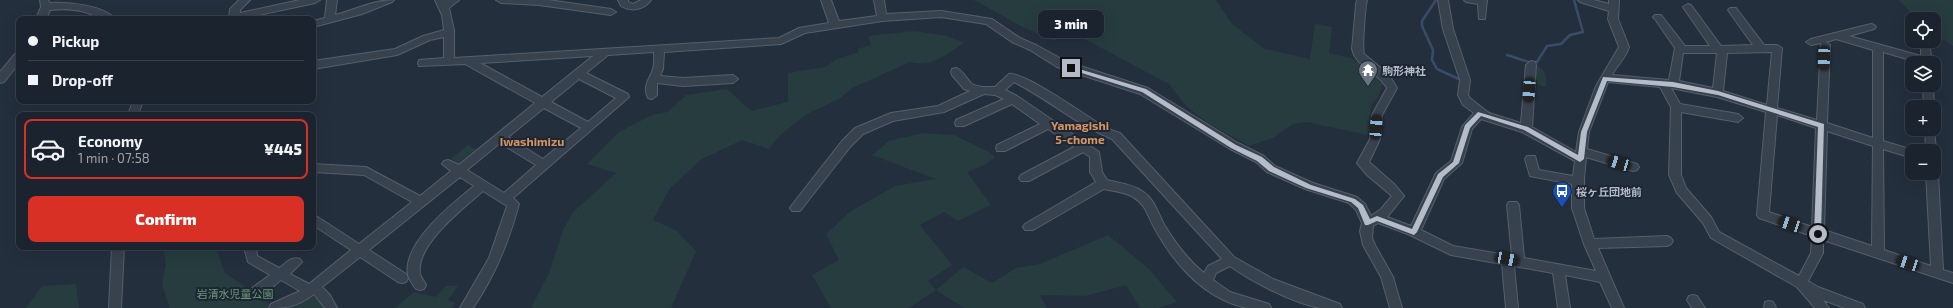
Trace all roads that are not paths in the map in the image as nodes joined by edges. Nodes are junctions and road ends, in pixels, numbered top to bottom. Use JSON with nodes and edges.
{"nodes":[{"id":1,"x":245,"y":0,"type":"edge"},
{"id":2,"x":315,"y":0,"type":"edge"},
{"id":3,"x":332,"y":0,"type":"edge"},
{"id":4,"x":389,"y":0,"type":"edge"},
{"id":5,"x":454,"y":0,"type":"edge"},
{"id":6,"x":500,"y":0,"type":"edge"},
{"id":7,"x":623,"y":0,"type":"edge"},
{"id":8,"x":646,"y":0,"type":"edge"},
{"id":9,"x":826,"y":0,"type":"edge"},
{"id":10,"x":879,"y":0,"type":"edge"},
{"id":11,"x":1362,"y":0,"type":"edge"},
{"id":12,"x":1443,"y":0,"type":"edge"},
{"id":13,"x":1469,"y":0,"type":"edge"},
{"id":14,"x":1583,"y":0,"type":"edge"},
{"id":15,"x":442,"y":3,"type":"edge"},
{"id":16,"x":45,"y":4,"type":"edge"},
{"id":17,"x":1614,"y":4,"type":"edge"},
{"id":18,"x":1688,"y":7,"type":"dead end"},
{"id":19,"x":1733,"y":10,"type":"dead end"},
{"id":20,"x":611,"y":12,"type":"dead end"},
{"id":21,"x":42,"y":16,"type":"edge"},
{"id":22,"x":104,"y":16,"type":"edge"},
{"id":23,"x":234,"y":16,"type":"edge"},
{"id":24,"x":243,"y":16,"type":"edge"},
{"id":25,"x":1482,"y":17,"type":"dead end"},
{"id":26,"x":1658,"y":17,"type":"dead end"},
{"id":27,"x":882,"y":18,"type":"junction"},
{"id":28,"x":330,"y":21,"type":"junction"},
{"id":29,"x":316,"y":23,"type":"edge"},
{"id":30,"x":834,"y":25,"type":"junction"},
{"id":31,"x":1871,"y":27,"type":"dead end"},
{"id":32,"x":449,"y":32,"type":"junction"},
{"id":33,"x":1837,"y":36,"type":"junction"},
{"id":34,"x":1811,"y":42,"type":"dead end"},
{"id":35,"x":1825,"y":45,"type":"dead end"},
{"id":36,"x":1761,"y":48,"type":"junction"},
{"id":37,"x":1878,"y":48,"type":"junction"},
{"id":38,"x":660,"y":49,"type":"junction"},
{"id":39,"x":1720,"y":49,"type":"junction"},
{"id":40,"x":1682,"y":50,"type":"junction"},
{"id":41,"x":605,"y":52,"type":"junction"},
{"id":42,"x":1905,"y":56,"type":"edge"},
{"id":43,"x":16,"y":60,"type":"edge"},
{"id":44,"x":466,"y":60,"type":"junction"},
{"id":45,"x":449,"y":61,"type":"junction"},
{"id":46,"x":423,"y":63,"type":"dead end"},
{"id":47,"x":316,"y":64,"type":"edge"},
{"id":48,"x":1531,"y":65,"type":"dead end"},
{"id":49,"x":956,"y":72,"type":"dead end"},
{"id":50,"x":579,"y":74,"type":"junction"},
{"id":51,"x":1605,"y":78,"type":"junction"},
{"id":52,"x":0,"y":79,"type":"edge"},
{"id":53,"x":653,"y":79,"type":"junction"},
{"id":54,"x":733,"y":79,"type":"dead end"},
{"id":55,"x":1668,"y":84,"type":"junction"},
{"id":56,"x":984,"y":90,"type":"junction"},
{"id":57,"x":997,"y":91,"type":"junction"},
{"id":58,"x":1718,"y":93,"type":"junction"},
{"id":59,"x":652,"y":95,"type":"dead end"},
{"id":60,"x":1013,"y":99,"type":"junction"},
{"id":61,"x":543,"y":103,"type":"junction"},
{"id":62,"x":1676,"y":107,"type":"junction"},
{"id":63,"x":1771,"y":110,"type":"junction"},
{"id":64,"x":1480,"y":114,"type":"junction"},
{"id":65,"x":1738,"y":118,"type":"dead end"},
{"id":66,"x":960,"y":123,"type":"dead end"},
{"id":67,"x":1049,"y":124,"type":"junction"},
{"id":68,"x":1822,"y":125,"type":"junction"},
{"id":69,"x":588,"y":127,"type":"junction"},
{"id":70,"x":1526,"y":129,"type":"junction"},
{"id":71,"x":500,"y":138,"type":"junction"},
{"id":72,"x":1879,"y":143,"type":"junction"},
{"id":73,"x":1083,"y":147,"type":"junction"},
{"id":74,"x":1001,"y":148,"type":"dead end"},
{"id":75,"x":1905,"y":152,"type":"edge"},
{"id":76,"x":1581,"y":155,"type":"junction"},
{"id":77,"x":1531,"y":158,"type":"dead end"},
{"id":78,"x":448,"y":164,"type":"dead end"},
{"id":79,"x":544,"y":165,"type":"junction"},
{"id":80,"x":1633,"y":167,"type":"dead end"},
{"id":81,"x":316,"y":168,"type":"edge"},
{"id":82,"x":459,"y":171,"type":"junction"},
{"id":83,"x":1026,"y":178,"type":"dead end"},
{"id":84,"x":1932,"y":180,"type":"edge"},
{"id":85,"x":1578,"y":181,"type":"junction"},
{"id":86,"x":1103,"y":184,"type":"junction"},
{"id":87,"x":482,"y":186,"type":"junction"},
{"id":88,"x":504,"y":199,"type":"junction"},
{"id":89,"x":420,"y":201,"type":"junction"},
{"id":90,"x":1513,"y":205,"type":"dead end"},
{"id":91,"x":796,"y":208,"type":"dead end"},
{"id":92,"x":316,"y":221,"type":"edge"},
{"id":93,"x":1372,"y":221,"type":"junction"},
{"id":94,"x":1029,"y":227,"type":"dead end"},
{"id":95,"x":1414,"y":232,"type":"junction"},
{"id":96,"x":1818,"y":234,"type":"junction"},
{"id":97,"x":1667,"y":241,"type":"dead end"},
{"id":98,"x":1590,"y":244,"type":"junction"},
{"id":99,"x":118,"y":250,"type":"edge"},
{"id":100,"x":250,"y":250,"type":"edge"},
{"id":101,"x":359,"y":251,"type":"junction"},
{"id":102,"x":1878,"y":253,"type":"junction"},
{"id":103,"x":1230,"y":260,"type":"junction"},
{"id":104,"x":1513,"y":260,"type":"junction"},
{"id":105,"x":296,"y":262,"type":"dead end"},
{"id":106,"x":1558,"y":268,"type":"junction"},
{"id":107,"x":1937,"y":272,"type":"junction"},
{"id":108,"x":280,"y":274,"type":"junction"},
{"id":109,"x":1603,"y":277,"type":"junction"},
{"id":110,"x":402,"y":278,"type":"dead end"},
{"id":111,"x":1953,"y":278,"type":"edge"},
{"id":112,"x":1206,"y":282,"type":"junction"},
{"id":113,"x":1801,"y":283,"type":"junction"},
{"id":114,"x":420,"y":285,"type":"dead end"},
{"id":115,"x":312,"y":288,"type":"junction"},
{"id":116,"x":256,"y":292,"type":"dead end"},
{"id":117,"x":115,"y":308,"type":"edge"},
{"id":118,"x":275,"y":308,"type":"edge"},
{"id":119,"x":331,"y":308,"type":"edge"},
{"id":120,"x":466,"y":308,"type":"edge"},
{"id":121,"x":1265,"y":308,"type":"edge"},
{"id":122,"x":1336,"y":308,"type":"edge"},
{"id":123,"x":1396,"y":308,"type":"edge"},
{"id":124,"x":1512,"y":308,"type":"edge"},
{"id":125,"x":1564,"y":308,"type":"edge"},
{"id":126,"x":1618,"y":308,"type":"edge"},
{"id":127,"x":1823,"y":308,"type":"edge"},
{"id":128,"x":1859,"y":308,"type":"edge"}],
"edges":[{"from":1,"to":23,"type":"street"},
{"from":2,"to":24,"type":"street"},
{"from":3,"to":28,"type":"street"},
{"from":4,"to":28,"type":"street"},
{"from":5,"to":15,"type":"street"},
{"from":6,"to":20,"type":"street"},
{"from":7,"to":8,"type":"street"},
{"from":9,"to":30,"type":"street"},
{"from":10,"to":27,"type":"street"},
{"from":11,"to":93,"type":"street"},
{"from":12,"to":64,"type":"street"},
{"from":13,"to":25,"type":"street"},
{"from":14,"to":17,"type":"street"},
{"from":15,"to":32,"type":"street"},
{"from":16,"to":21,"type":"street"},
{"from":16,"to":22,"type":"street"},
{"from":17,"to":51,"type":"street"},
{"from":18,"to":39,"type":"street"},
{"from":19,"to":36,"type":"street"},
{"from":26,"to":40,"type":"street"},
{"from":27,"to":30,"type":"street"},
{"from":27,"to":93,"type":"street"},
{"from":28,"to":29,"type":"street"},
{"from":30,"to":38,"type":"street"},
{"from":31,"to":33,"type":"street"},
{"from":32,"to":45,"type":"street"},
{"from":32,"to":47,"type":"street"},
{"from":33,"to":34,"type":"street"},
{"from":33,"to":37,"type":"street"},
{"from":35,"to":68,"type":"street"},
{"from":36,"to":39,"type":"street"},
{"from":36,"to":63,"type":"street"},
{"from":37,"to":42,"type":"street"},
{"from":37,"to":72,"type":"street"},
{"from":38,"to":41,"type":"street"},
{"from":38,"to":53,"type":"street"},
{"from":39,"to":40,"type":"street"},
{"from":39,"to":58,"type":"street"},
{"from":40,"to":55,"type":"street"},
{"from":41,"to":44,"type":"street"},
{"from":41,"to":50,"type":"street"},
{"from":43,"to":52,"type":"street"},
{"from":44,"to":45,"type":"street"},
{"from":44,"to":61,"type":"street"},
{"from":45,"to":46,"type":"street"},
{"from":48,"to":70,"type":"street"},
{"from":49,"to":56,"type":"street"},
{"from":50,"to":61,"type":"street"},
{"from":50,"to":69,"type":"street"},
{"from":51,"to":55,"type":"street"},
{"from":51,"to":76,"type":"street"},
{"from":53,"to":54,"type":"street"},
{"from":53,"to":59,"type":"street"},
{"from":55,"to":58,"type":"street"},
{"from":55,"to":62,"type":"street"},
{"from":56,"to":57,"type":"street"},
{"from":56,"to":91,"type":"street"},
{"from":57,"to":60,"type":"street"},
{"from":57,"to":103,"type":"street"},
{"from":58,"to":63,"type":"street"},
{"from":60,"to":66,"type":"street"},
{"from":60,"to":67,"type":"street"},
{"from":61,"to":69,"type":"street"},
{"from":61,"to":71,"type":"street"},
{"from":62,"to":65,"type":"street"},
{"from":62,"to":113,"type":"street"},
{"from":63,"to":68,"type":"street"},
{"from":63,"to":96,"type":"street"},
{"from":64,"to":70,"type":"street"},
{"from":64,"to":95,"type":"street"},
{"from":67,"to":73,"type":"street"},
{"from":67,"to":74,"type":"street"},
{"from":68,"to":72,"type":"street"},
{"from":68,"to":96,"type":"street"},
{"from":69,"to":79,"type":"street"},
{"from":70,"to":76,"type":"street"},
{"from":71,"to":79,"type":"street"},
{"from":71,"to":82,"type":"street"},
{"from":72,"to":75,"type":"street"},
{"from":72,"to":102,"type":"street"},
{"from":73,"to":83,"type":"street"},
{"from":73,"to":86,"type":"street"},
{"from":76,"to":80,"type":"street"},
{"from":76,"to":85,"type":"street"},
{"from":77,"to":85,"type":"street"},
{"from":78,"to":82,"type":"street"},
{"from":79,"to":88,"type":"street"},
{"from":81,"to":89,"type":"street"},
{"from":82,"to":87,"type":"street"},
{"from":82,"to":89,"type":"street"},
{"from":84,"to":107,"type":"street"},
{"from":85,"to":98,"type":"street"},
{"from":86,"to":94,"type":"street"},
{"from":86,"to":112,"type":"street"},
{"from":87,"to":88,"type":"street"},
{"from":87,"to":114,"type":"street"},
{"from":88,"to":120,"type":"street"},
{"from":89,"to":101,"type":"street"},
{"from":90,"to":104,"type":"street"},
{"from":92,"to":101,"type":"street"},
{"from":93,"to":95,"type":"street"},
{"from":93,"to":123,"type":"street"},
{"from":95,"to":104,"type":"street"},
{"from":96,"to":102,"type":"street"},
{"from":96,"to":113,"type":"street"},
{"from":97,"to":98,"type":"street"},
{"from":98,"to":109,"type":"street"},
{"from":99,"to":117,"type":"street"},
{"from":100,"to":108,"type":"street"},
{"from":101,"to":110,"type":"street"},
{"from":101,"to":115,"type":"street"},
{"from":102,"to":107,"type":"street"},
{"from":103,"to":112,"type":"street"},
{"from":103,"to":122,"type":"street"},
{"from":104,"to":106,"type":"street"},
{"from":104,"to":124,"type":"street"},
{"from":105,"to":108,"type":"street"},
{"from":106,"to":109,"type":"street"},
{"from":106,"to":125,"type":"street"},
{"from":107,"to":111,"type":"street"},
{"from":108,"to":115,"type":"street"},
{"from":108,"to":116,"type":"street"},
{"from":109,"to":126,"type":"street"},
{"from":112,"to":121,"type":"street"},
{"from":113,"to":127,"type":"street"},
{"from":113,"to":128,"type":"street"},
{"from":115,"to":118,"type":"street"},
{"from":115,"to":119,"type":"street"}]}
